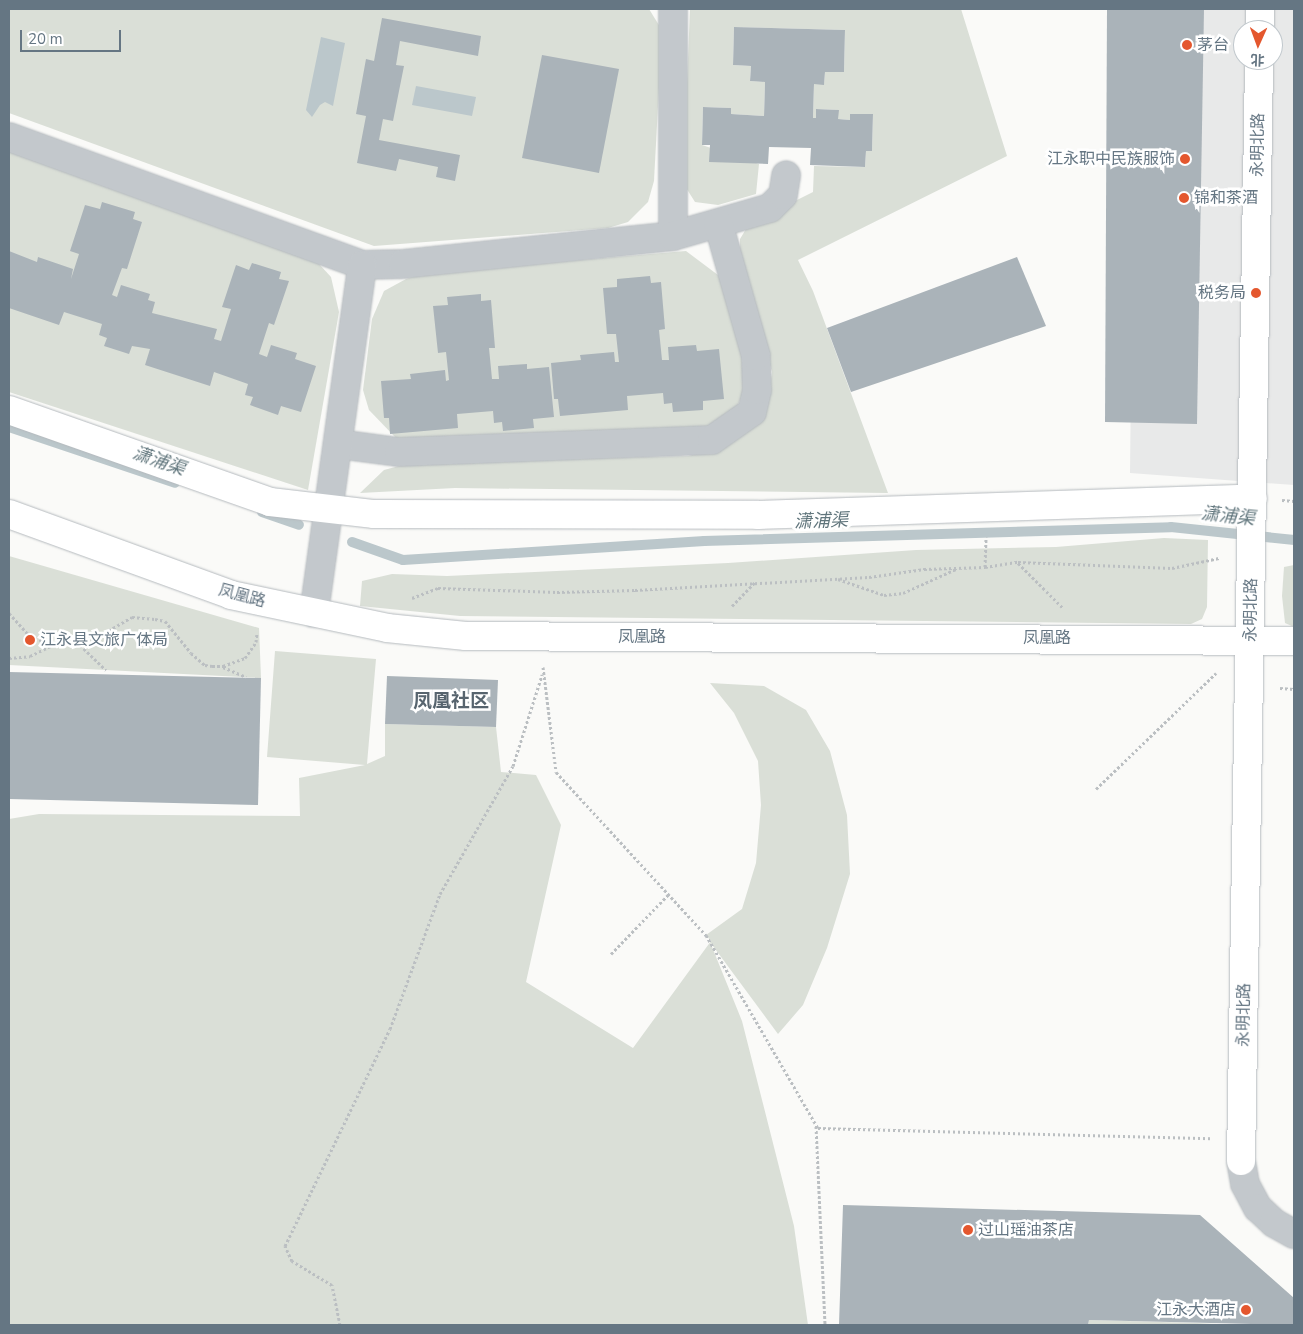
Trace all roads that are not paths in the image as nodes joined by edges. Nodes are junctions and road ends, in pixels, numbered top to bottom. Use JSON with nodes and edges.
{"nodes":[{"id":1,"x":673,"y":9,"type":"edge"},
{"id":2,"x":1259,"y":70,"type":"edge"},
{"id":3,"x":9,"y":136,"type":"edge"},
{"id":4,"x":786,"y":175,"type":"dead end"},
{"id":5,"x":718,"y":223,"type":"junction"},
{"id":6,"x":673,"y":236,"type":"junction"},
{"id":7,"x":362,"y":265,"type":"junction"},
{"id":8,"x":9,"y":410,"type":"edge"},
{"id":9,"x":338,"y":444,"type":"junction"},
{"id":10,"x":1253,"y":506,"type":"junction"},
{"id":11,"x":329,"y":508,"type":"junction"},
{"id":12,"x":9,"y":514,"type":"edge"},
{"id":13,"x":314,"y":613,"type":"junction"},
{"id":14,"x":1250,"y":639,"type":"junction"},
{"id":15,"x":1294,"y":641,"type":"edge"},
{"id":16,"x":1242,"y":1150,"type":"joint"},
{"id":17,"x":1294,"y":1234,"type":"edge"}],
"edges":[{"from":1,"to":6,"type":"street"},
{"from":2,"to":10,"type":"main road","name":"永明北路"},
{"from":3,"to":7,"type":"street"},
{"from":4,"to":5,"type":"street"},
{"from":5,"to":6,"type":"street"},
{"from":5,"to":9,"type":"street"},
{"from":6,"to":7,"type":"street"},
{"from":7,"to":9,"type":"street"},
{"from":8,"to":11,"type":"main road"},
{"from":9,"to":11,"type":"street"},
{"from":10,"to":11,"type":"main road"},
{"from":10,"to":14,"type":"main road","name":"永明北路"},
{"from":11,"to":13,"type":"street"},
{"from":12,"to":13,"type":"main road","name":"凤凰路"},
{"from":13,"to":14,"type":"main road","name":"凤凰路"},
{"from":14,"to":15,"type":"main road","name":"凤凰路"},
{"from":14,"to":16,"type":"main road","name":"永明北路"},
{"from":16,"to":17,"type":"street"}]}
